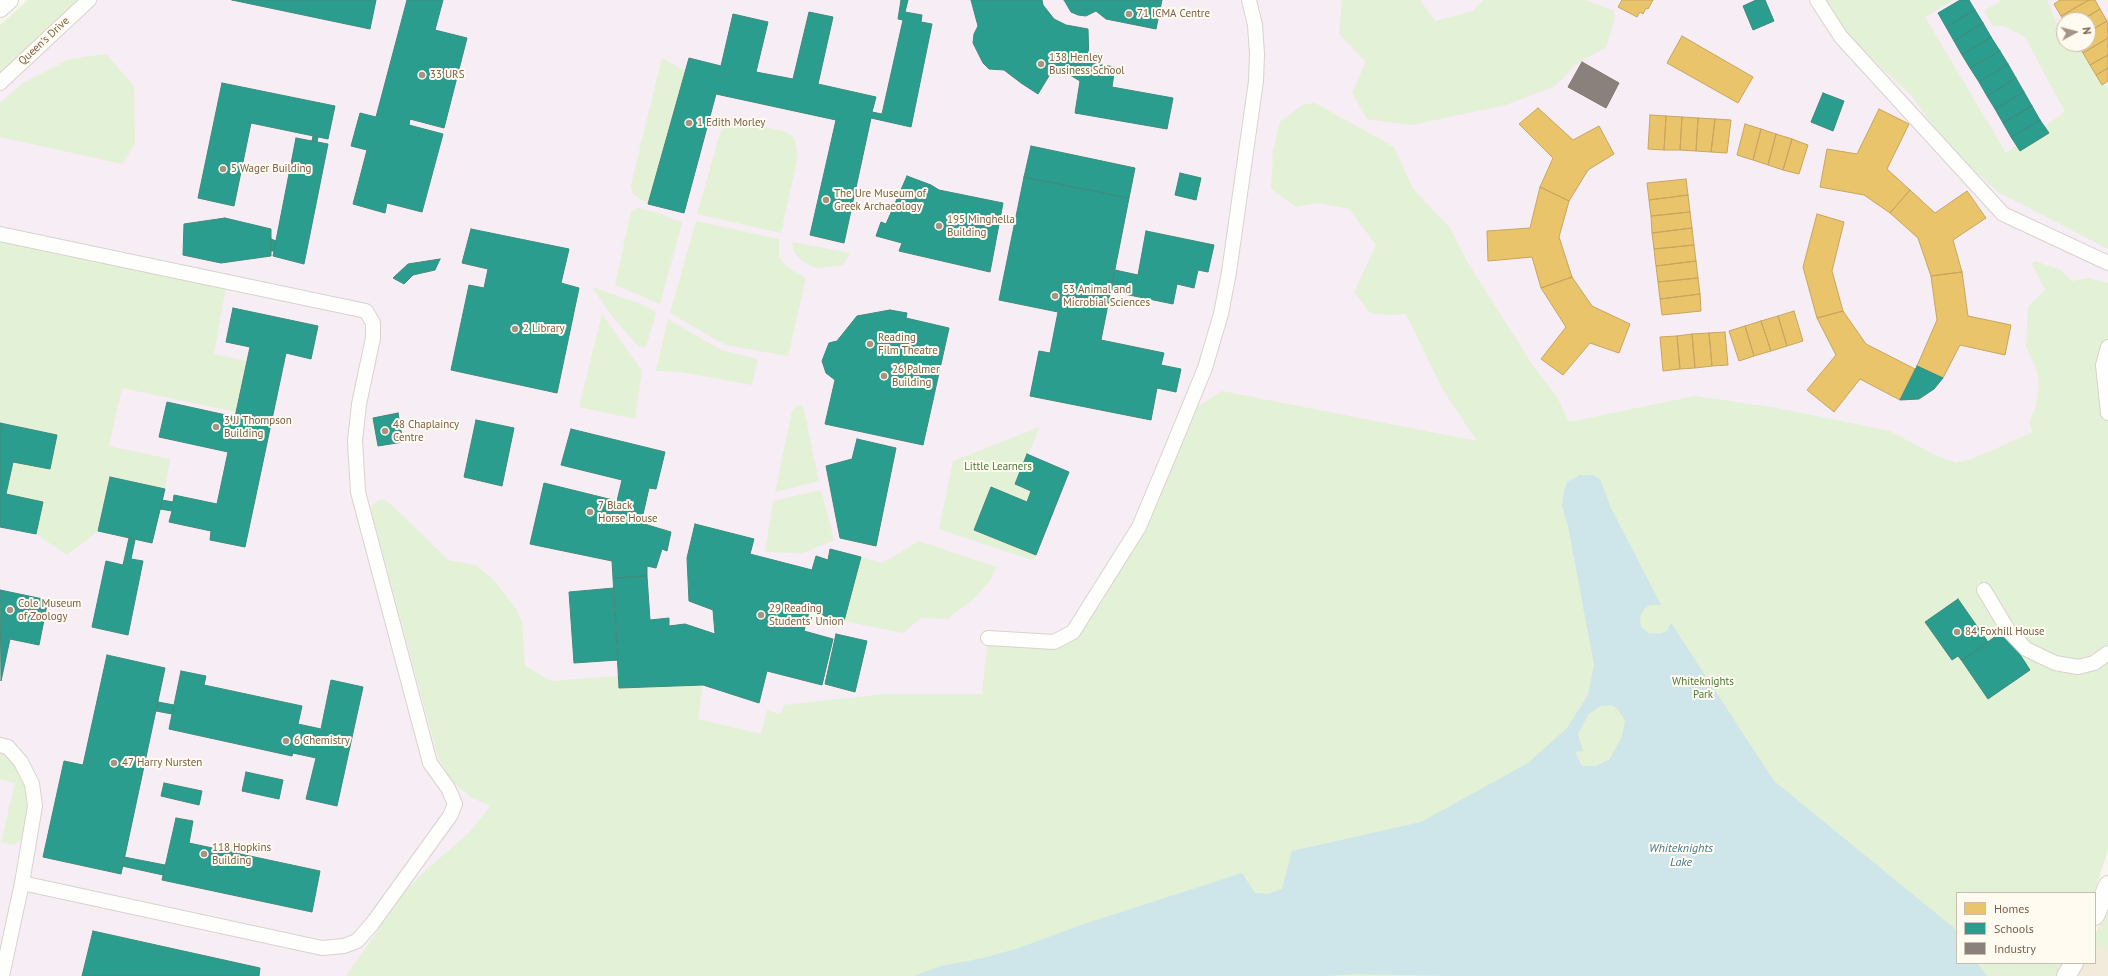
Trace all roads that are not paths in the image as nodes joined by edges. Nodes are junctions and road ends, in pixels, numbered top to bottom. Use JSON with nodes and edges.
{"nodes":[{"id":1,"x":9,"y":0,"type":"edge"},
{"id":2,"x":89,"y":0,"type":"edge"},
{"id":3,"x":1249,"y":0,"type":"edge"},
{"id":4,"x":1817,"y":0,"type":"edge"},
{"id":5,"x":0,"y":8,"type":"edge"},
{"id":6,"x":0,"y":83,"type":"edge"},
{"id":7,"x":0,"y":234,"type":"edge"},
{"id":8,"x":2108,"y":262,"type":"edge"},
{"id":9,"x":2108,"y":347,"type":"edge"},
{"id":10,"x":2108,"y":413,"type":"edge"},
{"id":11,"x":1984,"y":590,"type":"dead end"},
{"id":12,"x":988,"y":638,"type":"dead end"},
{"id":13,"x":2108,"y":652,"type":"edge"},
{"id":14,"x":0,"y":744,"type":"edge"},
{"id":15,"x":22,"y":883,"type":"junction"},
{"id":16,"x":2108,"y":885,"type":"edge"},
{"id":17,"x":2096,"y":914,"type":"edge"},
{"id":18,"x":2073,"y":964,"type":"edge"},
{"id":19,"x":2,"y":976,"type":"edge"},
{"id":20,"x":2066,"y":976,"type":"edge"}],
"edges":[{"from":1,"to":5,"type":"street"},
{"from":2,"to":6,"type":"street","name":"Queen's Drive"},
{"from":3,"to":12,"type":"street"},
{"from":4,"to":8,"type":"street"},
{"from":7,"to":15,"type":"street"},
{"from":9,"to":10,"type":"street"},
{"from":11,"to":13,"type":"street"},
{"from":14,"to":15,"type":"street"},
{"from":15,"to":19,"type":"street"},
{"from":16,"to":17,"type":"street"},
{"from":18,"to":20,"type":"street"}]}
